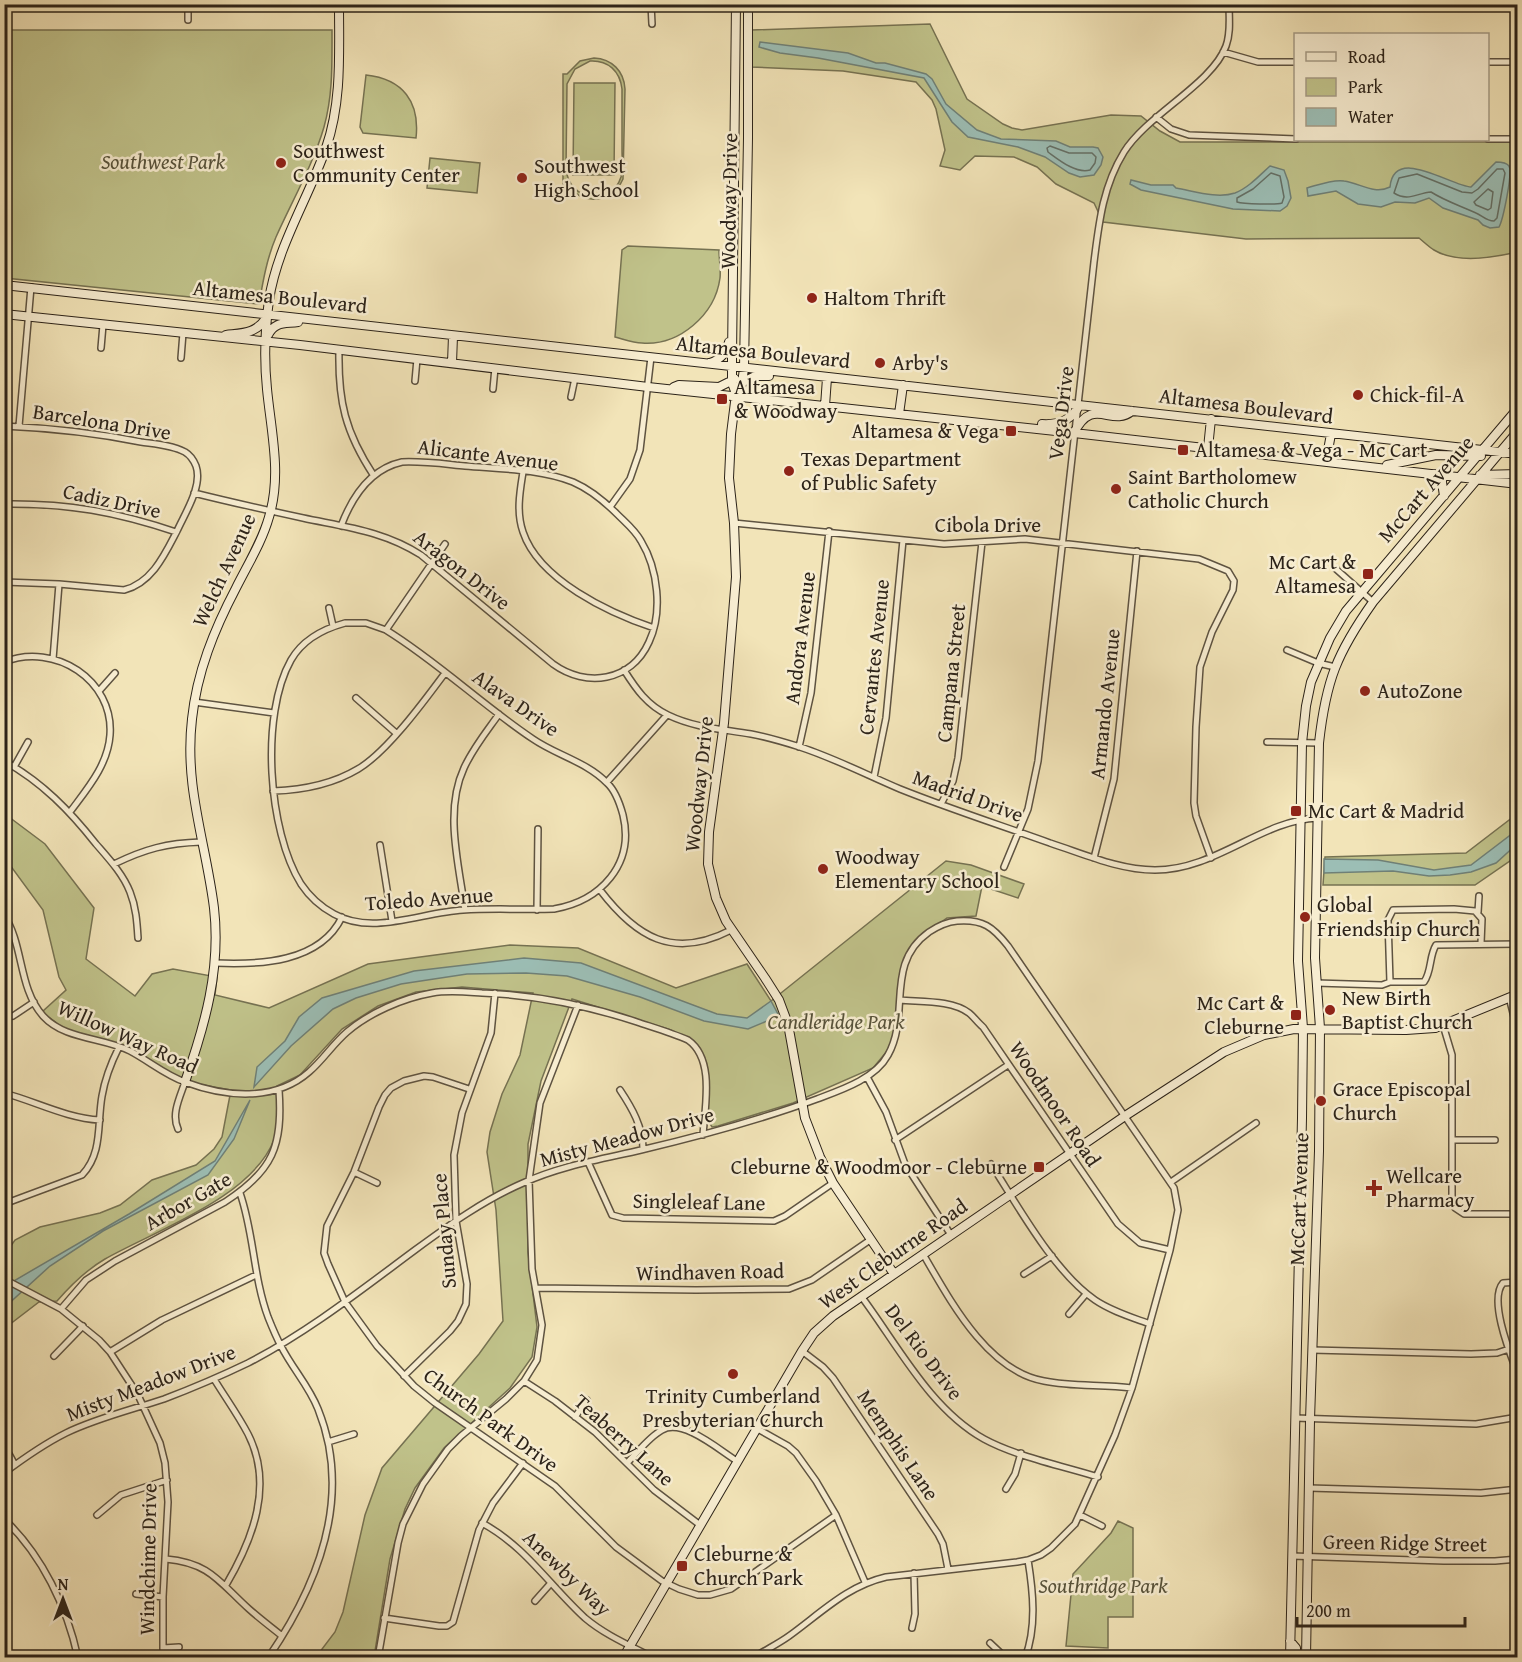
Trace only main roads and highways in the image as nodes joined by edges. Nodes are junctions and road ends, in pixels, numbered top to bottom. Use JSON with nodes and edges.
{"nodes":[{"id":1,"x":339,"y":4,"type":"edge"},
{"id":2,"x":736,"y":4,"type":"edge"},
{"id":3,"x":747,"y":6,"type":"edge"},
{"id":4,"x":4,"y":285,"type":"edge"},
{"id":5,"x":732,"y":301,"type":"junction"},
{"id":6,"x":746,"y":302,"type":"junction"},
{"id":7,"x":4,"y":314,"type":"edge"},
{"id":8,"x":267,"y":315,"type":"junction"},
{"id":9,"x":312,"y":319,"type":"junction"},
{"id":10,"x":732,"y":329,"type":"junction"},
{"id":11,"x":208,"y":336,"type":"junction"},
{"id":12,"x":453,"y":336,"type":"junction"},
{"id":13,"x":266,"y":342,"type":"junction"},
{"id":14,"x":452,"y":363,"type":"junction"},
{"id":15,"x":707,"y":364,"type":"junction"},
{"id":16,"x":732,"y":367,"type":"junction"},
{"id":17,"x":744,"y":368,"type":"junction"},
{"id":18,"x":800,"y":375,"type":"junction"},
{"id":19,"x":827,"y":378,"type":"junction"},
{"id":20,"x":742,"y":381,"type":"junction"},
{"id":21,"x":903,"y":385,"type":"junction"},
{"id":22,"x":670,"y":389,"type":"junction"},
{"id":23,"x":734,"y":389,"type":"junction"},
{"id":24,"x":825,"y":406,"type":"junction"},
{"id":25,"x":1079,"y":406,"type":"junction"},
{"id":26,"x":1518,"y":408,"type":"edge"},
{"id":27,"x":1132,"y":411,"type":"junction"},
{"id":28,"x":899,"y":414,"type":"junction"},
{"id":29,"x":1211,"y":419,"type":"junction"},
{"id":30,"x":1014,"y":426,"type":"junction"},
{"id":31,"x":1518,"y":431,"type":"edge"},
{"id":32,"x":1074,"y":433,"type":"junction"},
{"id":33,"x":1331,"y":434,"type":"junction"},
{"id":34,"x":1208,"y":448,"type":"junction"},
{"id":35,"x":1500,"y":452,"type":"junction"},
{"id":36,"x":1481,"y":453,"type":"junction"},
{"id":37,"x":1518,"y":454,"type":"edge"},
{"id":38,"x":1326,"y":461,"type":"junction"},
{"id":39,"x":1380,"y":467,"type":"junction"},
{"id":40,"x":1432,"y":473,"type":"junction"},
{"id":41,"x":1518,"y":474,"type":"edge"},
{"id":42,"x":1460,"y":477,"type":"junction"},
{"id":43,"x":1480,"y":477,"type":"junction"},
{"id":44,"x":1518,"y":484,"type":"edge"},
{"id":45,"x":1444,"y":496,"type":"junction"},
{"id":46,"x":1299,"y":941,"type":"junction"},
{"id":47,"x":1315,"y":941,"type":"junction"},
{"id":48,"x":1513,"y":996,"type":"edge"},
{"id":49,"x":1320,"y":1028,"type":"junction"},
{"id":50,"x":1303,"y":1029,"type":"junction"},
{"id":51,"x":185,"y":1082,"type":"road end"},
{"id":52,"x":1302,"y":1150,"type":"junction"},
{"id":53,"x":1319,"y":1151,"type":"junction"},
{"id":54,"x":894,"y":1274,"type":"junction"},
{"id":55,"x":1290,"y":1641,"type":"junction"},
{"id":56,"x":622,"y":1658,"type":"edge"},
{"id":57,"x":1290,"y":1658,"type":"edge"},
{"id":58,"x":1296,"y":1658,"type":"edge"},
{"id":59,"x":1306,"y":1658,"type":"edge"}],
"edges":[{"from":1,"to":8,"type":"main road","name":"Welch Avenue"},
{"from":2,"to":5,"type":"main road","name":"Woodway Drive"},
{"from":3,"to":6,"type":"main road","name":"Woodway Drive"},
{"from":4,"to":8,"type":"main road","name":"Altamesa Boulevard"},
{"from":5,"to":6,"type":"main road"},
{"from":5,"to":10,"type":"main road","name":"Woodway Drive"},
{"from":6,"to":17,"type":"main road","name":"Woodway Drive"},
{"from":7,"to":11,"type":"main road"},
{"from":8,"to":9,"type":"main road","name":"Altamesa Boulevard"},
{"from":8,"to":11,"type":"main road"},
{"from":8,"to":13,"type":"main road","name":"Welch Avenue"},
{"from":9,"to":12,"type":"main road","name":"Altamesa Boulevard"},
{"from":9,"to":13,"type":"main road"},
{"from":10,"to":15,"type":"main road"},
{"from":10,"to":16,"type":"main road","name":"Woodway Drive"},
{"from":11,"to":13,"type":"main road"},
{"from":12,"to":14,"type":"main road"},
{"from":12,"to":15,"type":"main road","name":"Altamesa Boulevard"},
{"from":13,"to":14,"type":"main road"},
{"from":13,"to":51,"type":"main road","name":"Welch Avenue"},
{"from":14,"to":22,"type":"main road"},
{"from":15,"to":16,"type":"main road","name":"Altamesa Boulevard"},
{"from":16,"to":17,"type":"main road","name":"Altamesa Boulevard"},
{"from":16,"to":23,"type":"main road","name":"Woodway Drive"},
{"from":17,"to":18,"type":"main road","name":"Altamesa Boulevard"},
{"from":17,"to":20,"type":"main road","name":"Woodway Drive"},
{"from":17,"to":23,"type":"main road"},
{"from":18,"to":19,"type":"main road","name":"Altamesa Boulevard"},
{"from":18,"to":20,"type":"main road"},
{"from":19,"to":21,"type":"main road","name":"Altamesa Boulevard"},
{"from":19,"to":24,"type":"main road"},
{"from":20,"to":23,"type":"main road","name":"Woodway Drive"},
{"from":21,"to":25,"type":"main road","name":"Altamesa Boulevard"},
{"from":21,"to":28,"type":"main road"},
{"from":22,"to":23,"type":"main road"},
{"from":22,"to":23,"type":"main road"},
{"from":23,"to":24,"type":"main road"},
{"from":23,"to":54,"type":"main road","name":"Woodway Drive"},
{"from":24,"to":28,"type":"main road"},
{"from":25,"to":27,"type":"main road","name":"Altamesa Boulevard"},
{"from":25,"to":30,"type":"main road"},
{"from":26,"to":36,"type":"main road","name":"McCart Avenue"},
{"from":27,"to":29,"type":"main road","name":"Altamesa Boulevard"},
{"from":27,"to":32,"type":"main road"},
{"from":28,"to":30,"type":"main road"},
{"from":29,"to":33,"type":"main road","name":"Altamesa Boulevard"},
{"from":29,"to":34,"type":"main road"},
{"from":30,"to":32,"type":"main road"},
{"from":31,"to":35,"type":"main road","name":"McCart Avenue"},
{"from":32,"to":34,"type":"main road"},
{"from":33,"to":36,"type":"main road","name":"Altamesa Boulevard"},
{"from":33,"to":38,"type":"main road"},
{"from":34,"to":38,"type":"main road"},
{"from":35,"to":36,"type":"main road","name":"Altamesa Boulevard"},
{"from":35,"to":37,"type":"main road","name":"Altamesa Boulevard"},
{"from":35,"to":43,"type":"main road","name":"McCart Avenue"},
{"from":36,"to":39,"type":"main road"},
{"from":36,"to":42,"type":"main road","name":"McCart Avenue"},
{"from":38,"to":39,"type":"main road"},
{"from":39,"to":40,"type":"main road"},
{"from":40,"to":42,"type":"main road"},
{"from":40,"to":45,"type":"main road"},
{"from":41,"to":43,"type":"main road"},
{"from":42,"to":43,"type":"main road"},
{"from":42,"to":45,"type":"main road","name":"McCart Avenue"},
{"from":43,"to":44,"type":"main road"},
{"from":43,"to":47,"type":"main road","name":"McCart Avenue"},
{"from":45,"to":46,"type":"main road","name":"McCart Avenue"},
{"from":46,"to":47,"type":"main road"},
{"from":46,"to":50,"type":"main road","name":"McCart Avenue"},
{"from":47,"to":49,"type":"main road","name":"McCart Avenue"},
{"from":48,"to":49,"type":"main road","name":"West Cleburne Road"},
{"from":49,"to":50,"type":"main road","name":"West Cleburne Road"},
{"from":49,"to":53,"type":"main road","name":"McCart Avenue"},
{"from":50,"to":52,"type":"main road","name":"McCart Avenue"},
{"from":50,"to":54,"type":"main road","name":"West Cleburne Road"},
{"from":52,"to":53,"type":"main road"},
{"from":52,"to":55,"type":"main road","name":"McCart Avenue"},
{"from":53,"to":59,"type":"main road","name":"McCart Avenue"},
{"from":54,"to":56,"type":"main road","name":"West Cleburne Road"},
{"from":55,"to":57,"type":"main road","name":"McCart Avenue"},
{"from":55,"to":58,"type":"main road"}]}
